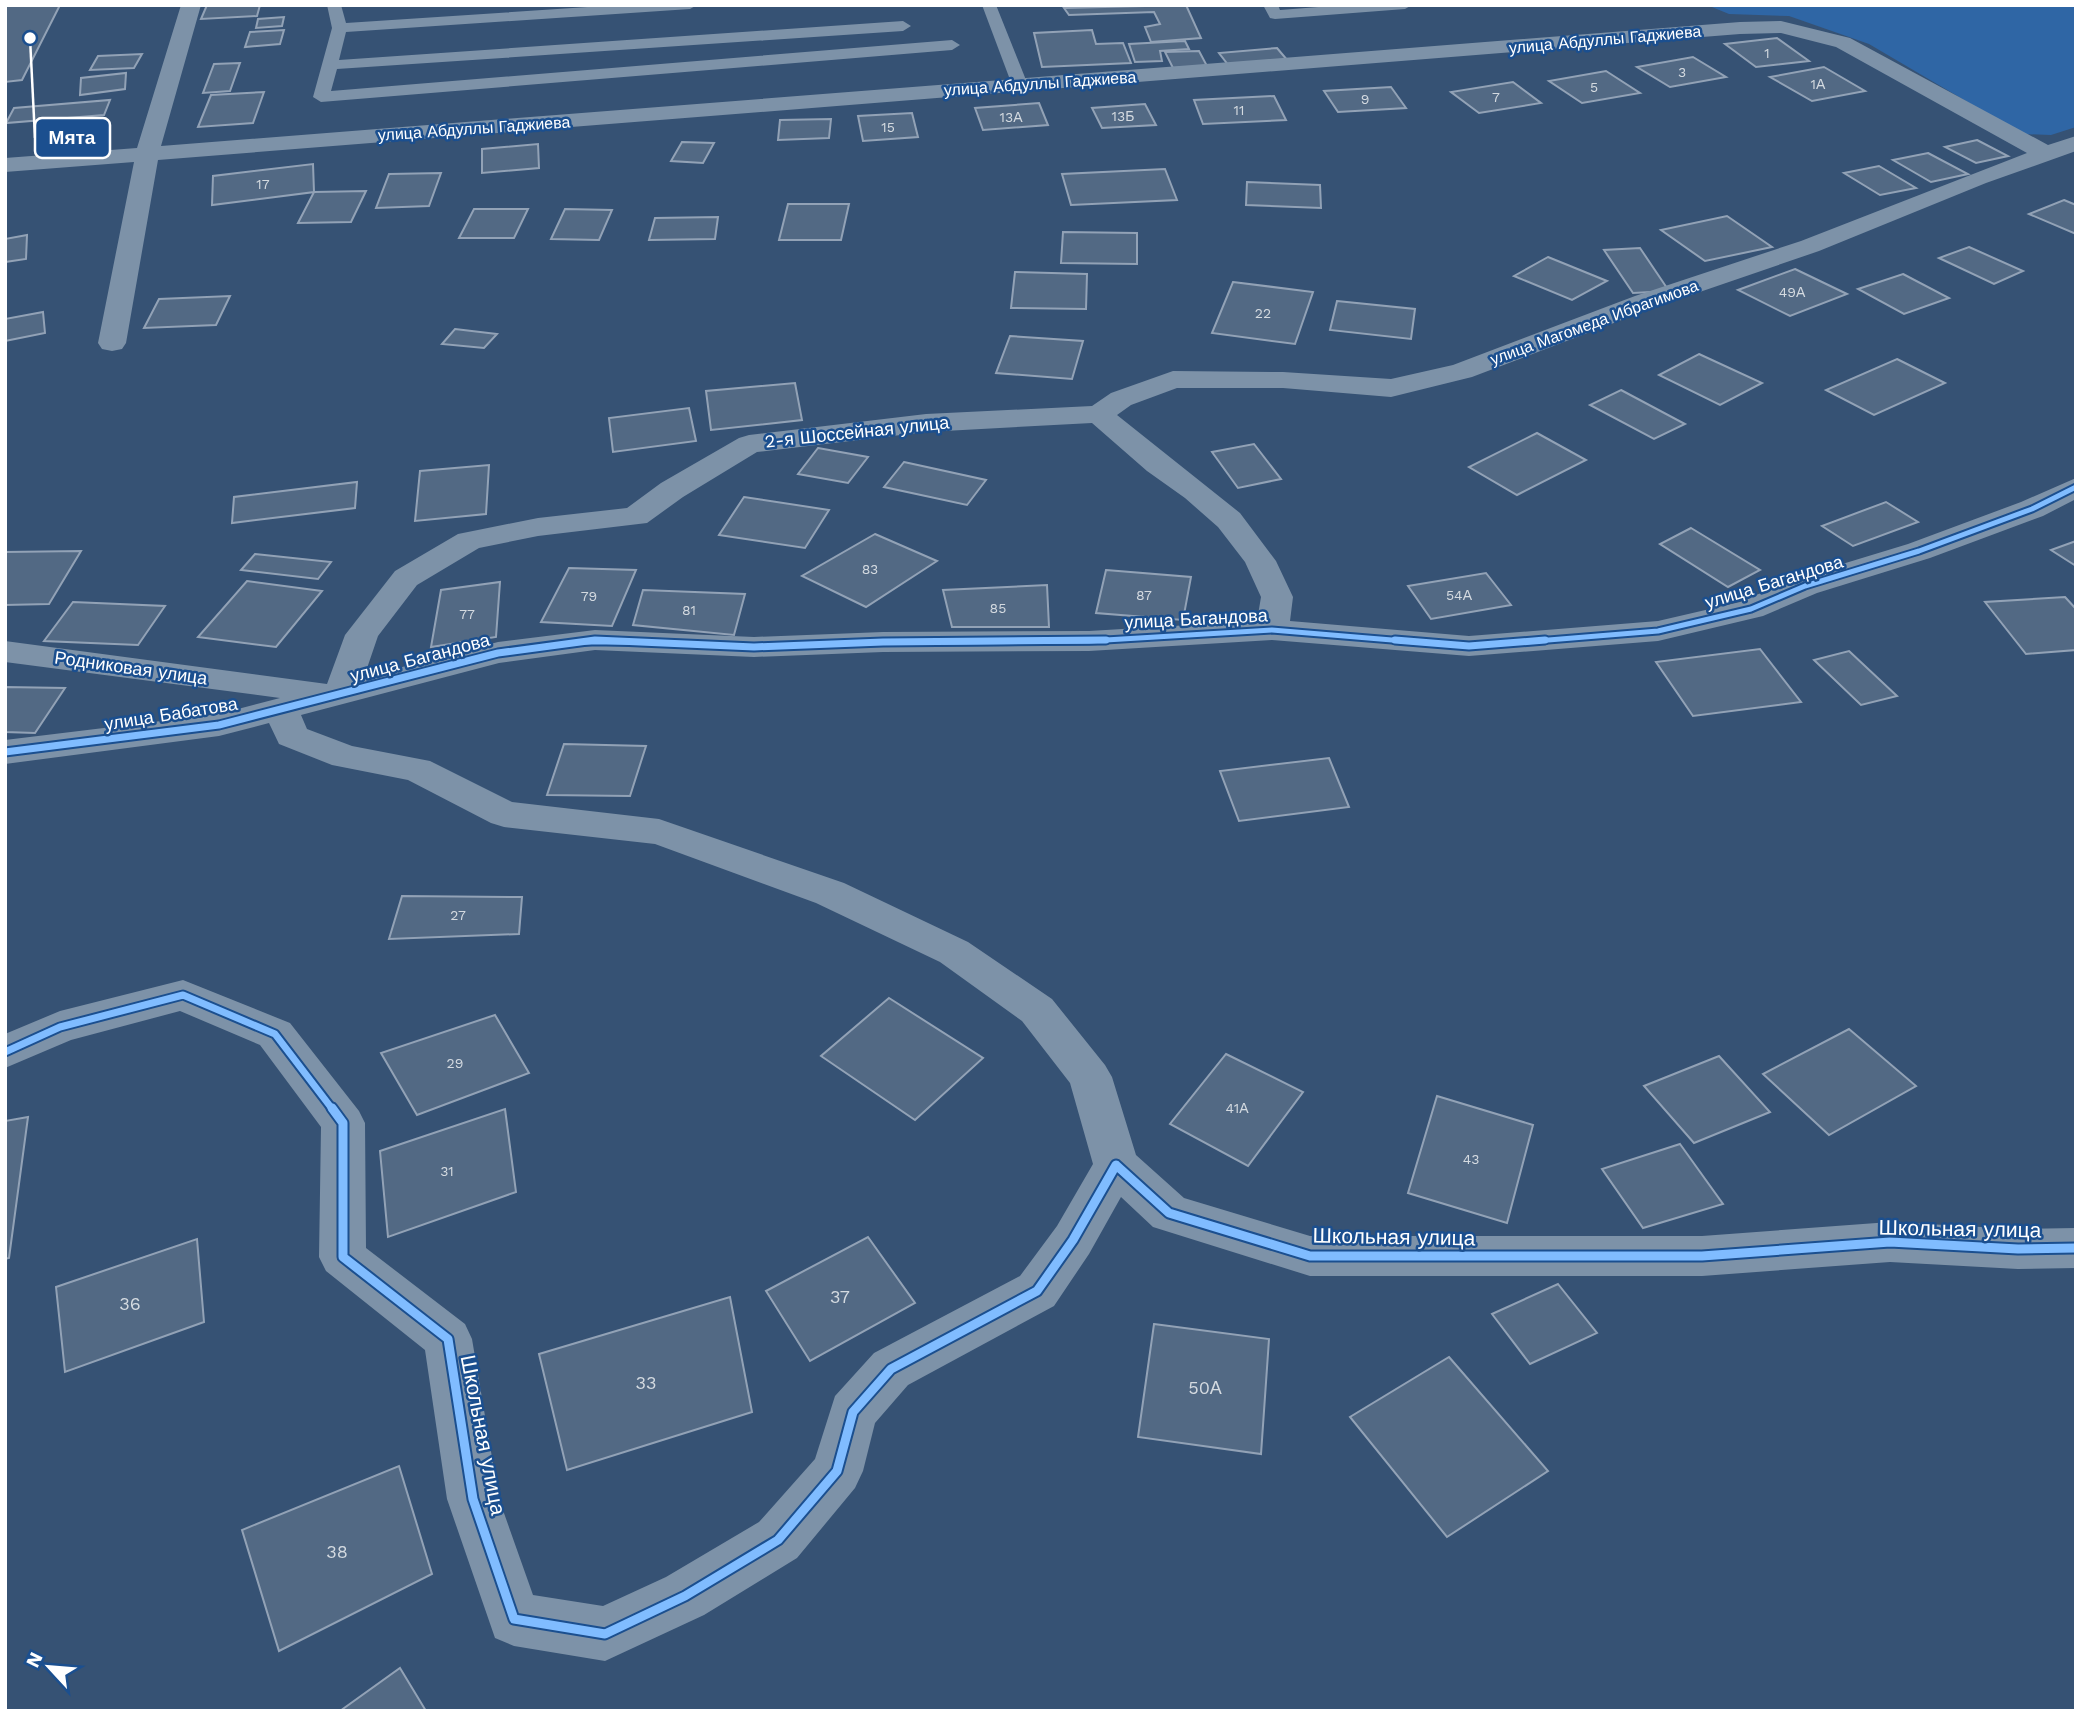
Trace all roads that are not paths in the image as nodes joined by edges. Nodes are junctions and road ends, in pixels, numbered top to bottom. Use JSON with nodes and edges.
{"nodes":[{"id":1,"x":191,"y":5,"type":"edge"},
{"id":2,"x":334,"y":5,"type":"edge"},
{"id":3,"x":690,"y":5,"type":"edge"},
{"id":4,"x":989,"y":5,"type":"edge"},
{"id":5,"x":1270,"y":5,"type":"edge"},
{"id":6,"x":1405,"y":5,"type":"edge"},
{"id":7,"x":903,"y":26,"type":"dead end"},
{"id":8,"x":340,"y":28,"type":"junction"},
{"id":9,"x":952,"y":45,"type":"dead end"},
{"id":10,"x":330,"y":65,"type":"junction"},
{"id":11,"x":1020,"y":85,"type":"junction"},
{"id":12,"x":2076,"y":143,"type":"edge"},
{"id":13,"x":147,"y":153,"type":"junction"},
{"id":14,"x":2045,"y":153,"type":"junction"},
{"id":15,"x":5,"y":165,"type":"edge"},
{"id":16,"x":112,"y":343,"type":"dead end"},
{"id":17,"x":1099,"y":414,"type":"junction"},
{"id":18,"x":2076,"y":487,"type":"edge"},
{"id":19,"x":1272,"y":630,"type":"junction"},
{"id":20,"x":5,"y":651,"type":"edge"},
{"id":21,"x":340,"y":695,"type":"junction"},
{"id":22,"x":281,"y":709,"type":"junction"},
{"id":23,"x":5,"y":752,"type":"edge"},
{"id":24,"x":5,"y":1052,"type":"edge"},
{"id":25,"x":1116,"y":1165,"type":"junction"},
{"id":26,"x":2076,"y":1248,"type":"edge"}],
"edges":[{"from":1,"to":13,"type":"street"},
{"from":2,"to":8,"type":"lane"},
{"from":3,"to":8,"type":"lane"},
{"from":4,"to":11,"type":"lane"},
{"from":5,"to":6,"type":"lane"},
{"from":7,"to":10,"type":"lane"},
{"from":8,"to":10,"type":"lane"},
{"from":9,"to":10,"type":"lane"},
{"from":11,"to":13,"type":"street","name":"улица Абдуллы Гаджиева"},
{"from":11,"to":14,"type":"street","name":"улица Абдуллы Гаджиева"},
{"from":12,"to":14,"type":"street","name":"улица Магомеда Ибрагимова"},
{"from":13,"to":15,"type":"street","name":"улица Абдуллы Гаджиева"},
{"from":13,"to":16,"type":"street"},
{"from":14,"to":17,"type":"street","name":"улица Магомеда Ибрагимова"},
{"from":17,"to":19,"type":"street"},
{"from":17,"to":21,"type":"street","name":"2-я Шоссейная улица"},
{"from":18,"to":19,"type":"street","name":"улица Багандова"},
{"from":19,"to":21,"type":"street","name":"улица Багандова"},
{"from":20,"to":21,"type":"street","name":"Родниковая улица"},
{"from":21,"to":22,"type":"street","name":"улица Бабатова"},
{"from":22,"to":23,"type":"street","name":"улица Бабатова"},
{"from":22,"to":25,"type":"street"},
{"from":24,"to":25,"type":"street","name":"Школьная улица"},
{"from":25,"to":26,"type":"street","name":"Школьная улица"}]}
